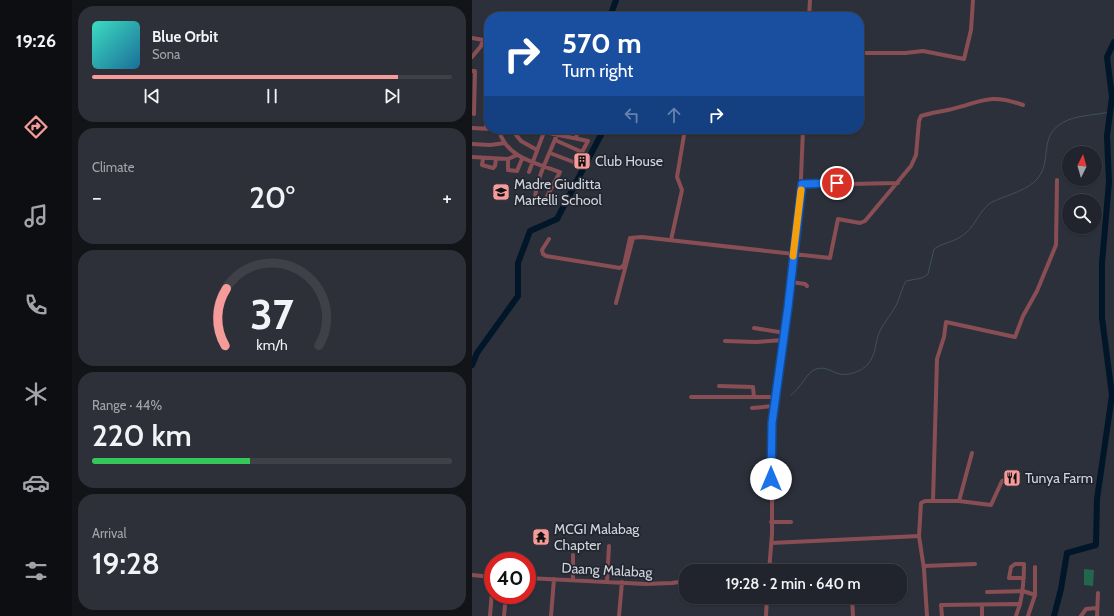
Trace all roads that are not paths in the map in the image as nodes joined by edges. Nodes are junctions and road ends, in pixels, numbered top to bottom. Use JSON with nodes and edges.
{"nodes":[{"id":1,"x":810,"y":0,"type":"edge"},
{"id":2,"x":973,"y":0,"type":"edge"},
{"id":3,"x":809,"y":12,"type":"edge"},
{"id":4,"x":472,"y":38,"type":"edge"},
{"id":5,"x":483,"y":40,"type":"joint"},
{"id":6,"x":864,"y":53,"type":"edge"},
{"id":7,"x":472,"y":57,"type":"edge"},
{"id":8,"x":472,"y":71,"type":"edge"},
{"id":9,"x":473,"y":92,"type":"edge"},
{"id":10,"x":473,"y":105,"type":"edge"},
{"id":11,"x":1023,"y":105,"type":"dead end"},
{"id":12,"x":472,"y":113,"type":"edge"},
{"id":13,"x":472,"y":128,"type":"edge"},
{"id":14,"x":484,"y":129,"type":"edge"},
{"id":15,"x":501,"y":134,"type":"edge"},
{"id":16,"x":516,"y":134,"type":"edge"},
{"id":17,"x":543,"y":134,"type":"edge"},
{"id":18,"x":559,"y":134,"type":"joint"},
{"id":19,"x":577,"y":134,"type":"edge"},
{"id":20,"x":684,"y":134,"type":"edge"},
{"id":21,"x":803,"y":134,"type":"edge"},
{"id":22,"x":576,"y":138,"type":"junction"},
{"id":23,"x":555,"y":140,"type":"junction"},
{"id":24,"x":505,"y":143,"type":"junction"},
{"id":25,"x":472,"y":144,"type":"edge"},
{"id":26,"x":537,"y":150,"type":"junction"},
{"id":27,"x":582,"y":152,"type":"junction"},
{"id":28,"x":550,"y":153,"type":"junction"},
{"id":29,"x":517,"y":155,"type":"junction"},
{"id":30,"x":472,"y":158,"type":"edge"},
{"id":31,"x":483,"y":159,"type":"junction"},
{"id":32,"x":496,"y":159,"type":"junction"},
{"id":33,"x":508,"y":159,"type":"junction"},
{"id":34,"x":522,"y":159,"type":"junction"},
{"id":35,"x":533,"y":163,"type":"junction"},
{"id":36,"x":545,"y":166,"type":"junction"},
{"id":37,"x":529,"y":172,"type":"dead end"},
{"id":38,"x":1057,"y":180,"type":"dead end"},
{"id":39,"x":898,"y":183,"type":"junction"},
{"id":40,"x":802,"y":184,"type":"junction"},
{"id":41,"x":633,"y":238,"type":"junction"},
{"id":42,"x":549,"y":239,"type":"dead end"},
{"id":43,"x":671,"y":240,"type":"junction"},
{"id":44,"x":793,"y":254,"type":"junction"},
{"id":45,"x":791,"y":282,"type":"junction"},
{"id":46,"x":807,"y":286,"type":"dead end"},
{"id":47,"x":616,"y":303,"type":"dead end"},
{"id":48,"x":754,"y":328,"type":"dead end"},
{"id":49,"x":785,"y":333,"type":"junction"},
{"id":50,"x":784,"y":340,"type":"junction"},
{"id":51,"x":725,"y":341,"type":"dead end"},
{"id":52,"x":719,"y":386,"type":"dead end"},
{"id":53,"x":691,"y":397,"type":"dead end"},
{"id":54,"x":754,"y":397,"type":"junction"},
{"id":55,"x":776,"y":397,"type":"junction"},
{"id":56,"x":774,"y":406,"type":"junction"},
{"id":57,"x":752,"y":408,"type":"dead end"},
{"id":58,"x":972,"y":453,"type":"dead end"},
{"id":59,"x":1012,"y":478,"type":"dead end"},
{"id":60,"x":933,"y":501,"type":"junction"},
{"id":61,"x":959,"y":501,"type":"junction"},
{"id":62,"x":771,"y":522,"type":"junction"},
{"id":63,"x":791,"y":522,"type":"dead end"},
{"id":64,"x":919,"y":536,"type":"junction"},
{"id":65,"x":771,"y":543,"type":"junction"},
{"id":66,"x":609,"y":546,"type":"dead end"},
{"id":67,"x":573,"y":555,"type":"dead end"},
{"id":68,"x":770,"y":564,"type":"edge"},
{"id":69,"x":976,"y":564,"type":"dead end"},
{"id":70,"x":924,"y":566,"type":"junction"},
{"id":71,"x":1035,"y":567,"type":"dead end"},
{"id":72,"x":472,"y":575,"type":"edge"},
{"id":73,"x":484,"y":576,"type":"edge"},
{"id":74,"x":536,"y":578,"type":"edge"},
{"id":75,"x":1024,"y":578,"type":"junction"},
{"id":76,"x":554,"y":579,"type":"junction"},
{"id":77,"x":573,"y":580,"type":"junction"},
{"id":78,"x":606,"y":581,"type":"junction"},
{"id":79,"x":622,"y":582,"type":"junction"},
{"id":80,"x":679,"y":582,"type":"edge"},
{"id":81,"x":1023,"y":591,"type":"junction"},
{"id":82,"x":987,"y":592,"type":"dead end"},
{"id":83,"x":1098,"y":593,"type":"dead end"},
{"id":84,"x":1035,"y":595,"type":"junction"},
{"id":85,"x":491,"y":604,"type":"edge"},
{"id":86,"x":505,"y":604,"type":"edge"},
{"id":87,"x":767,"y":604,"type":"edge"},
{"id":88,"x":852,"y":604,"type":"edge"},
{"id":89,"x":1020,"y":604,"type":"junction"},
{"id":90,"x":982,"y":605,"type":"junction"},
{"id":91,"x":1097,"y":608,"type":"junction"},
{"id":92,"x":490,"y":616,"type":"edge"},
{"id":93,"x":504,"y":616,"type":"edge"},
{"id":94,"x":551,"y":616,"type":"edge"},
{"id":95,"x":619,"y":616,"type":"edge"},
{"id":96,"x":766,"y":616,"type":"edge"},
{"id":97,"x":853,"y":616,"type":"edge"},
{"id":98,"x":927,"y":616,"type":"edge"},
{"id":99,"x":942,"y":616,"type":"edge"},
{"id":100,"x":982,"y":616,"type":"edge"},
{"id":101,"x":1016,"y":616,"type":"edge"},
{"id":102,"x":1028,"y":616,"type":"edge"},
{"id":103,"x":1081,"y":616,"type":"edge"},
{"id":104,"x":1097,"y":616,"type":"edge"}],
"edges":[{"from":1,"to":3,"type":"street"},
{"from":2,"to":6,"type":"street"},
{"from":4,"to":5,"type":"street"},
{"from":5,"to":7,"type":"street"},
{"from":8,"to":9,"type":"street"},
{"from":9,"to":10,"type":"street"},
{"from":10,"to":12,"type":"street"},
{"from":11,"to":39,"type":"street"},
{"from":13,"to":14,"type":"street"},
{"from":15,"to":24,"type":"street"},
{"from":16,"to":26,"type":"street"},
{"from":17,"to":26,"type":"street"},
{"from":18,"to":22,"type":"street"},
{"from":18,"to":23,"type":"street"},
{"from":19,"to":22,"type":"street"},
{"from":20,"to":43,"type":"street"},
{"from":21,"to":40,"type":"street"},
{"from":22,"to":27,"type":"street"},
{"from":23,"to":27,"type":"street"},
{"from":23,"to":28,"type":"street"},
{"from":24,"to":25,"type":"street"},
{"from":24,"to":29,"type":"street"},
{"from":26,"to":35,"type":"street"},
{"from":27,"to":28,"type":"street"},
{"from":28,"to":36,"type":"street"},
{"from":29,"to":33,"type":"street"},
{"from":29,"to":34,"type":"street"},
{"from":30,"to":31,"type":"street"},
{"from":31,"to":32,"type":"street"},
{"from":31,"to":32,"type":"street"},
{"from":32,"to":33,"type":"street"},
{"from":33,"to":34,"type":"street"},
{"from":34,"to":35,"type":"street"},
{"from":35,"to":36,"type":"street"},
{"from":35,"to":37,"type":"street"},
{"from":36,"to":36,"type":"street"},
{"from":38,"to":60,"type":"street"},
{"from":39,"to":40,"type":"street"},
{"from":39,"to":44,"type":"street"},
{"from":40,"to":44,"type":"street"},
{"from":41,"to":42,"type":"street"},
{"from":41,"to":43,"type":"street"},
{"from":41,"to":47,"type":"street"},
{"from":43,"to":44,"type":"street"},
{"from":44,"to":45,"type":"street"},
{"from":45,"to":46,"type":"street"},
{"from":45,"to":49,"type":"street"},
{"from":48,"to":49,"type":"street"},
{"from":49,"to":50,"type":"street"},
{"from":50,"to":51,"type":"street"},
{"from":50,"to":55,"type":"street"},
{"from":52,"to":54,"type":"street"},
{"from":53,"to":54,"type":"street"},
{"from":54,"to":55,"type":"street"},
{"from":55,"to":56,"type":"street"},
{"from":56,"to":57,"type":"street"},
{"from":56,"to":62,"type":"street"},
{"from":58,"to":61,"type":"street"},
{"from":59,"to":61,"type":"street"},
{"from":60,"to":61,"type":"street"},
{"from":60,"to":64,"type":"street"},
{"from":62,"to":63,"type":"street"},
{"from":62,"to":65,"type":"street"},
{"from":64,"to":65,"type":"street"},
{"from":64,"to":70,"type":"street"},
{"from":65,"to":68,"type":"street"},
{"from":66,"to":78,"type":"street"},
{"from":67,"to":77,"type":"street"},
{"from":69,"to":70,"type":"street"},
{"from":70,"to":98,"type":"street"},
{"from":71,"to":84,"type":"street"},
{"from":72,"to":73,"type":"street"},
{"from":74,"to":76,"type":"street","name":"Daang Malabag"},
{"from":75,"to":75,"type":"street"},
{"from":75,"to":81,"type":"street"},
{"from":76,"to":77,"type":"street","name":"Daang Malabag"},
{"from":76,"to":94,"type":"street"},
{"from":77,"to":78,"type":"street","name":"Daang Malabag"},
{"from":78,"to":79,"type":"street","name":"Daang Malabag"},
{"from":79,"to":80,"type":"street","name":"Daang Malabag"},
{"from":79,"to":95,"type":"street"},
{"from":81,"to":82,"type":"street"},
{"from":81,"to":84,"type":"street"},
{"from":81,"to":89,"type":"street"},
{"from":83,"to":91,"type":"street"},
{"from":84,"to":102,"type":"street"},
{"from":85,"to":92,"type":"street"},
{"from":86,"to":93,"type":"street"},
{"from":87,"to":96,"type":"street"},
{"from":88,"to":97,"type":"street"},
{"from":89,"to":90,"type":"street"},
{"from":89,"to":101,"type":"street"},
{"from":90,"to":99,"type":"street"},
{"from":90,"to":100,"type":"street"},
{"from":91,"to":103,"type":"street"},
{"from":91,"to":104,"type":"street"}]}
